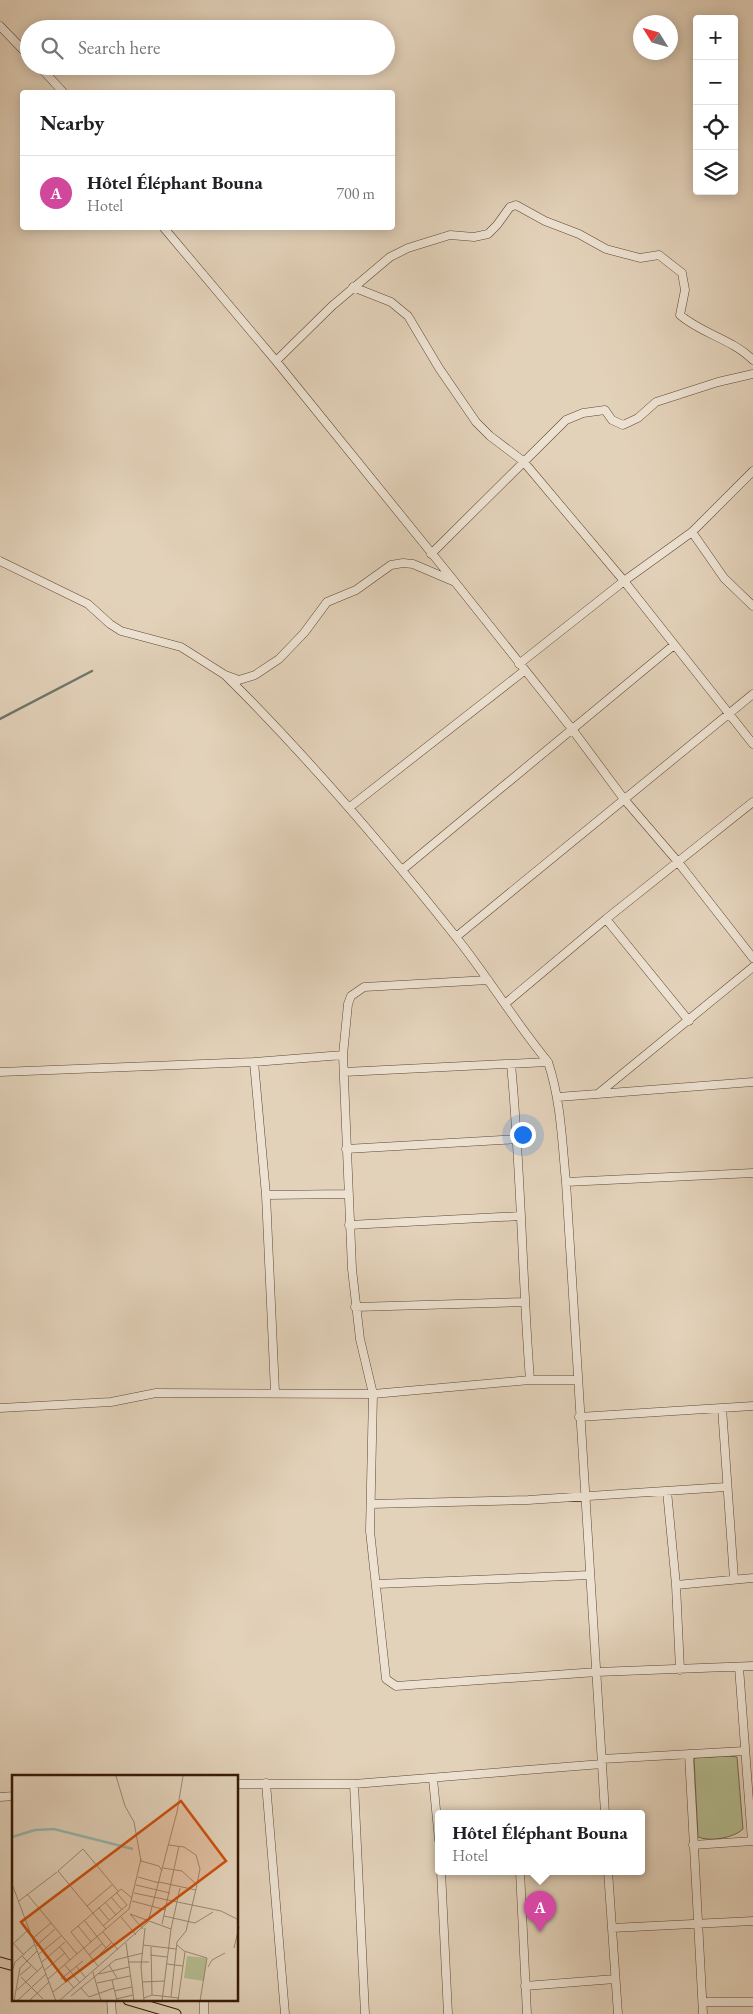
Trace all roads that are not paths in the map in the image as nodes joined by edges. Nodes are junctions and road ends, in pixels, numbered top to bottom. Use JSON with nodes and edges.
{"nodes":[{"id":1,"x":0,"y":26,"type":"edge"},
{"id":2,"x":20,"y":47,"type":"edge"},
{"id":3,"x":47,"y":75,"type":"edge"},
{"id":4,"x":61,"y":90,"type":"edge"},
{"id":5,"x":166,"y":230,"type":"edge"},
{"id":6,"x":353,"y":287,"type":"junction"},
{"id":7,"x":276,"y":360,"type":"junction"},
{"id":8,"x":753,"y":360,"type":"edge"},
{"id":9,"x":753,"y":374,"type":"edge"},
{"id":10,"x":523,"y":460,"type":"junction"},
{"id":11,"x":753,"y":471,"type":"edge"},
{"id":12,"x":692,"y":532,"type":"junction"},
{"id":13,"x":431,"y":554,"type":"junction"},
{"id":14,"x":0,"y":561,"type":"edge"},
{"id":15,"x":624,"y":581,"type":"junction"},
{"id":16,"x":454,"y":582,"type":"junction"},
{"id":17,"x":753,"y":606,"type":"edge"},
{"id":18,"x":674,"y":645,"type":"junction"},
{"id":19,"x":521,"y":668,"type":"junction"},
{"id":20,"x":224,"y":675,"type":"junction"},
{"id":21,"x":753,"y":694,"type":"edge"},
{"id":22,"x":728,"y":714,"type":"junction"},
{"id":23,"x":572,"y":729,"type":"junction"},
{"id":24,"x":753,"y":744,"type":"edge"},
{"id":25,"x":624,"y":799,"type":"junction"},
{"id":26,"x":753,"y":802,"type":"edge"},
{"id":27,"x":350,"y":807,"type":"junction"},
{"id":28,"x":678,"y":862,"type":"junction"},
{"id":29,"x":402,"y":870,"type":"junction"},
{"id":30,"x":606,"y":919,"type":"junction"},
{"id":31,"x":456,"y":937,"type":"junction"},
{"id":32,"x":753,"y":958,"type":"edge"},
{"id":33,"x":753,"y":967,"type":"edge"},
{"id":34,"x":488,"y":980,"type":"junction"},
{"id":35,"x":506,"y":1003,"type":"junction"},
{"id":36,"x":689,"y":1021,"type":"junction"},
{"id":37,"x":343,"y":1055,"type":"junction"},
{"id":38,"x":254,"y":1062,"type":"junction"},
{"id":39,"x":548,"y":1062,"type":"junction"},
{"id":40,"x":512,"y":1064,"type":"junction"},
{"id":41,"x":0,"y":1072,"type":"edge"},
{"id":42,"x":344,"y":1072,"type":"junction"},
{"id":43,"x":753,"y":1082,"type":"edge"},
{"id":44,"x":599,"y":1093,"type":"junction"},
{"id":45,"x":558,"y":1097,"type":"junction"},
{"id":46,"x":518,"y":1139,"type":"junction"},
{"id":47,"x":346,"y":1149,"type":"junction"},
{"id":48,"x":753,"y":1174,"type":"edge"},
{"id":49,"x":566,"y":1182,"type":"junction"},
{"id":50,"x":348,"y":1194,"type":"junction"},
{"id":51,"x":266,"y":1195,"type":"junction"},
{"id":52,"x":521,"y":1216,"type":"junction"},
{"id":53,"x":349,"y":1225,"type":"junction"},
{"id":54,"x":524,"y":1302,"type":"junction"},
{"id":55,"x":355,"y":1307,"type":"junction"},
{"id":56,"x":530,"y":1380,"type":"junction"},
{"id":57,"x":577,"y":1380,"type":"junction"},
{"id":58,"x":276,"y":1392,"type":"junction"},
{"id":59,"x":373,"y":1394,"type":"junction"},
{"id":60,"x":753,"y":1406,"type":"edge"},
{"id":61,"x":0,"y":1408,"type":"edge"},
{"id":62,"x":722,"y":1408,"type":"junction"},
{"id":63,"x":579,"y":1417,"type":"junction"},
{"id":64,"x":726,"y":1486,"type":"junction"},
{"id":65,"x":667,"y":1490,"type":"junction"},
{"id":66,"x":586,"y":1498,"type":"junction"},
{"id":67,"x":371,"y":1504,"type":"junction"},
{"id":68,"x":590,"y":1575,"type":"junction"},
{"id":69,"x":753,"y":1578,"type":"edge"},
{"id":70,"x":734,"y":1579,"type":"junction"},
{"id":71,"x":377,"y":1584,"type":"junction"},
{"id":72,"x":676,"y":1585,"type":"junction"},
{"id":73,"x":753,"y":1666,"type":"edge"},
{"id":74,"x":739,"y":1667,"type":"junction"},
{"id":75,"x":680,"y":1670,"type":"junction"},
{"id":76,"x":597,"y":1672,"type":"junction"},
{"id":77,"x":745,"y":1751,"type":"junction"},
{"id":78,"x":688,"y":1754,"type":"junction"},
{"id":79,"x":602,"y":1761,"type":"junction"},
{"id":80,"x":433,"y":1779,"type":"junction"},
{"id":81,"x":266,"y":1783,"type":"junction"},
{"id":82,"x":239,"y":1784,"type":"edge"},
{"id":83,"x":354,"y":1784,"type":"junction"},
{"id":84,"x":436,"y":1810,"type":"edge"},
{"id":85,"x":604,"y":1810,"type":"edge"},
{"id":86,"x":752,"y":1841,"type":"edge"},
{"id":87,"x":693,"y":1845,"type":"junction"},
{"id":88,"x":441,"y":1875,"type":"edge"},
{"id":89,"x":520,"y":1875,"type":"edge"},
{"id":90,"x":608,"y":1875,"type":"edge"},
{"id":91,"x":753,"y":1921,"type":"edge"},
{"id":92,"x":698,"y":1923,"type":"junction"},
{"id":93,"x":612,"y":1928,"type":"junction"},
{"id":94,"x":615,"y":1979,"type":"junction"},
{"id":95,"x":526,"y":1986,"type":"junction"},
{"id":96,"x":135,"y":2002,"type":"edge"},
{"id":97,"x":703,"y":2002,"type":"junction"},
{"id":98,"x":753,"y":2002,"type":"edge"},
{"id":99,"x":176,"y":2014,"type":"edge"},
{"id":100,"x":285,"y":2014,"type":"edge"},
{"id":101,"x":365,"y":2014,"type":"edge"},
{"id":102,"x":448,"y":2014,"type":"edge"},
{"id":103,"x":526,"y":2014,"type":"edge"},
{"id":104,"x":618,"y":2014,"type":"edge"},
{"id":105,"x":703,"y":2014,"type":"edge"}],
"edges":[{"from":1,"to":2,"type":"street"},
{"from":3,"to":4,"type":"street"},
{"from":5,"to":7,"type":"street"},
{"from":6,"to":7,"type":"street"},
{"from":6,"to":8,"type":"street"},
{"from":6,"to":10,"type":"street"},
{"from":7,"to":13,"type":"street"},
{"from":9,"to":10,"type":"street"},
{"from":10,"to":13,"type":"street"},
{"from":10,"to":15,"type":"street"},
{"from":11,"to":12,"type":"street"},
{"from":12,"to":15,"type":"street"},
{"from":12,"to":17,"type":"street"},
{"from":13,"to":16,"type":"street"},
{"from":14,"to":20,"type":"street"},
{"from":15,"to":18,"type":"street"},
{"from":15,"to":19,"type":"street"},
{"from":16,"to":19,"type":"street"},
{"from":16,"to":20,"type":"street"},
{"from":18,"to":22,"type":"street"},
{"from":18,"to":23,"type":"street"},
{"from":19,"to":23,"type":"street"},
{"from":19,"to":27,"type":"street"},
{"from":20,"to":27,"type":"street"},
{"from":21,"to":22,"type":"street"},
{"from":22,"to":24,"type":"street"},
{"from":22,"to":25,"type":"street"},
{"from":23,"to":25,"type":"street"},
{"from":23,"to":29,"type":"street"},
{"from":25,"to":28,"type":"street"},
{"from":25,"to":31,"type":"street"},
{"from":26,"to":28,"type":"street"},
{"from":27,"to":29,"type":"street"},
{"from":28,"to":30,"type":"street"},
{"from":28,"to":32,"type":"street"},
{"from":29,"to":31,"type":"street"},
{"from":30,"to":35,"type":"street"},
{"from":30,"to":36,"type":"street"},
{"from":31,"to":34,"type":"street"},
{"from":33,"to":36,"type":"street"},
{"from":34,"to":35,"type":"street"},
{"from":34,"to":37,"type":"street"},
{"from":35,"to":39,"type":"street"},
{"from":36,"to":44,"type":"street"},
{"from":37,"to":38,"type":"street"},
{"from":37,"to":42,"type":"street"},
{"from":38,"to":41,"type":"street"},
{"from":38,"to":51,"type":"street"},
{"from":39,"to":40,"type":"street"},
{"from":39,"to":45,"type":"street"},
{"from":40,"to":42,"type":"street"},
{"from":40,"to":46,"type":"street"},
{"from":42,"to":47,"type":"street"},
{"from":43,"to":44,"type":"street"},
{"from":44,"to":45,"type":"street"},
{"from":45,"to":49,"type":"street"},
{"from":46,"to":47,"type":"street"},
{"from":46,"to":52,"type":"street"},
{"from":47,"to":50,"type":"street"},
{"from":48,"to":49,"type":"street"},
{"from":49,"to":57,"type":"street"},
{"from":50,"to":51,"type":"street"},
{"from":50,"to":53,"type":"street"},
{"from":51,"to":58,"type":"street"},
{"from":52,"to":53,"type":"street"},
{"from":52,"to":54,"type":"street"},
{"from":53,"to":55,"type":"street"},
{"from":54,"to":55,"type":"street"},
{"from":54,"to":56,"type":"street"},
{"from":55,"to":59,"type":"street"},
{"from":56,"to":57,"type":"street"},
{"from":56,"to":59,"type":"street"},
{"from":57,"to":63,"type":"street"},
{"from":58,"to":59,"type":"street"},
{"from":58,"to":61,"type":"street"},
{"from":59,"to":67,"type":"street"},
{"from":60,"to":62,"type":"street"},
{"from":62,"to":63,"type":"street"},
{"from":62,"to":64,"type":"street"},
{"from":63,"to":66,"type":"street"},
{"from":64,"to":65,"type":"street"},
{"from":64,"to":70,"type":"street"},
{"from":65,"to":66,"type":"street"},
{"from":65,"to":72,"type":"street"},
{"from":66,"to":67,"type":"street"},
{"from":66,"to":68,"type":"street"},
{"from":67,"to":71,"type":"street"},
{"from":68,"to":71,"type":"street"},
{"from":68,"to":76,"type":"street"},
{"from":69,"to":70,"type":"street"},
{"from":70,"to":72,"type":"street"},
{"from":71,"to":76,"type":"street"},
{"from":72,"to":75,"type":"street"},
{"from":73,"to":74,"type":"street"},
{"from":74,"to":75,"type":"street"},
{"from":74,"to":77,"type":"street"},
{"from":75,"to":76,"type":"street"},
{"from":76,"to":79,"type":"street"},
{"from":77,"to":78,"type":"street"},
{"from":77,"to":86,"type":"street"},
{"from":78,"to":79,"type":"street"},
{"from":78,"to":87,"type":"street"},
{"from":79,"to":80,"type":"street"},
{"from":79,"to":85,"type":"street"},
{"from":80,"to":83,"type":"street"},
{"from":80,"to":84,"type":"street"},
{"from":81,"to":82,"type":"street"},
{"from":81,"to":83,"type":"street"},
{"from":81,"to":100,"type":"street"},
{"from":83,"to":101,"type":"street"},
{"from":86,"to":87,"type":"street"},
{"from":87,"to":92,"type":"street"},
{"from":88,"to":102,"type":"street"},
{"from":89,"to":95,"type":"street"},
{"from":90,"to":93,"type":"street"},
{"from":91,"to":92,"type":"street"},
{"from":92,"to":93,"type":"street"},
{"from":92,"to":97,"type":"street"},
{"from":93,"to":94,"type":"street"},
{"from":94,"to":95,"type":"street"},
{"from":94,"to":104,"type":"street"},
{"from":95,"to":103,"type":"street"},
{"from":96,"to":99,"type":"main road"},
{"from":97,"to":98,"type":"street"},
{"from":97,"to":105,"type":"street"}]}
